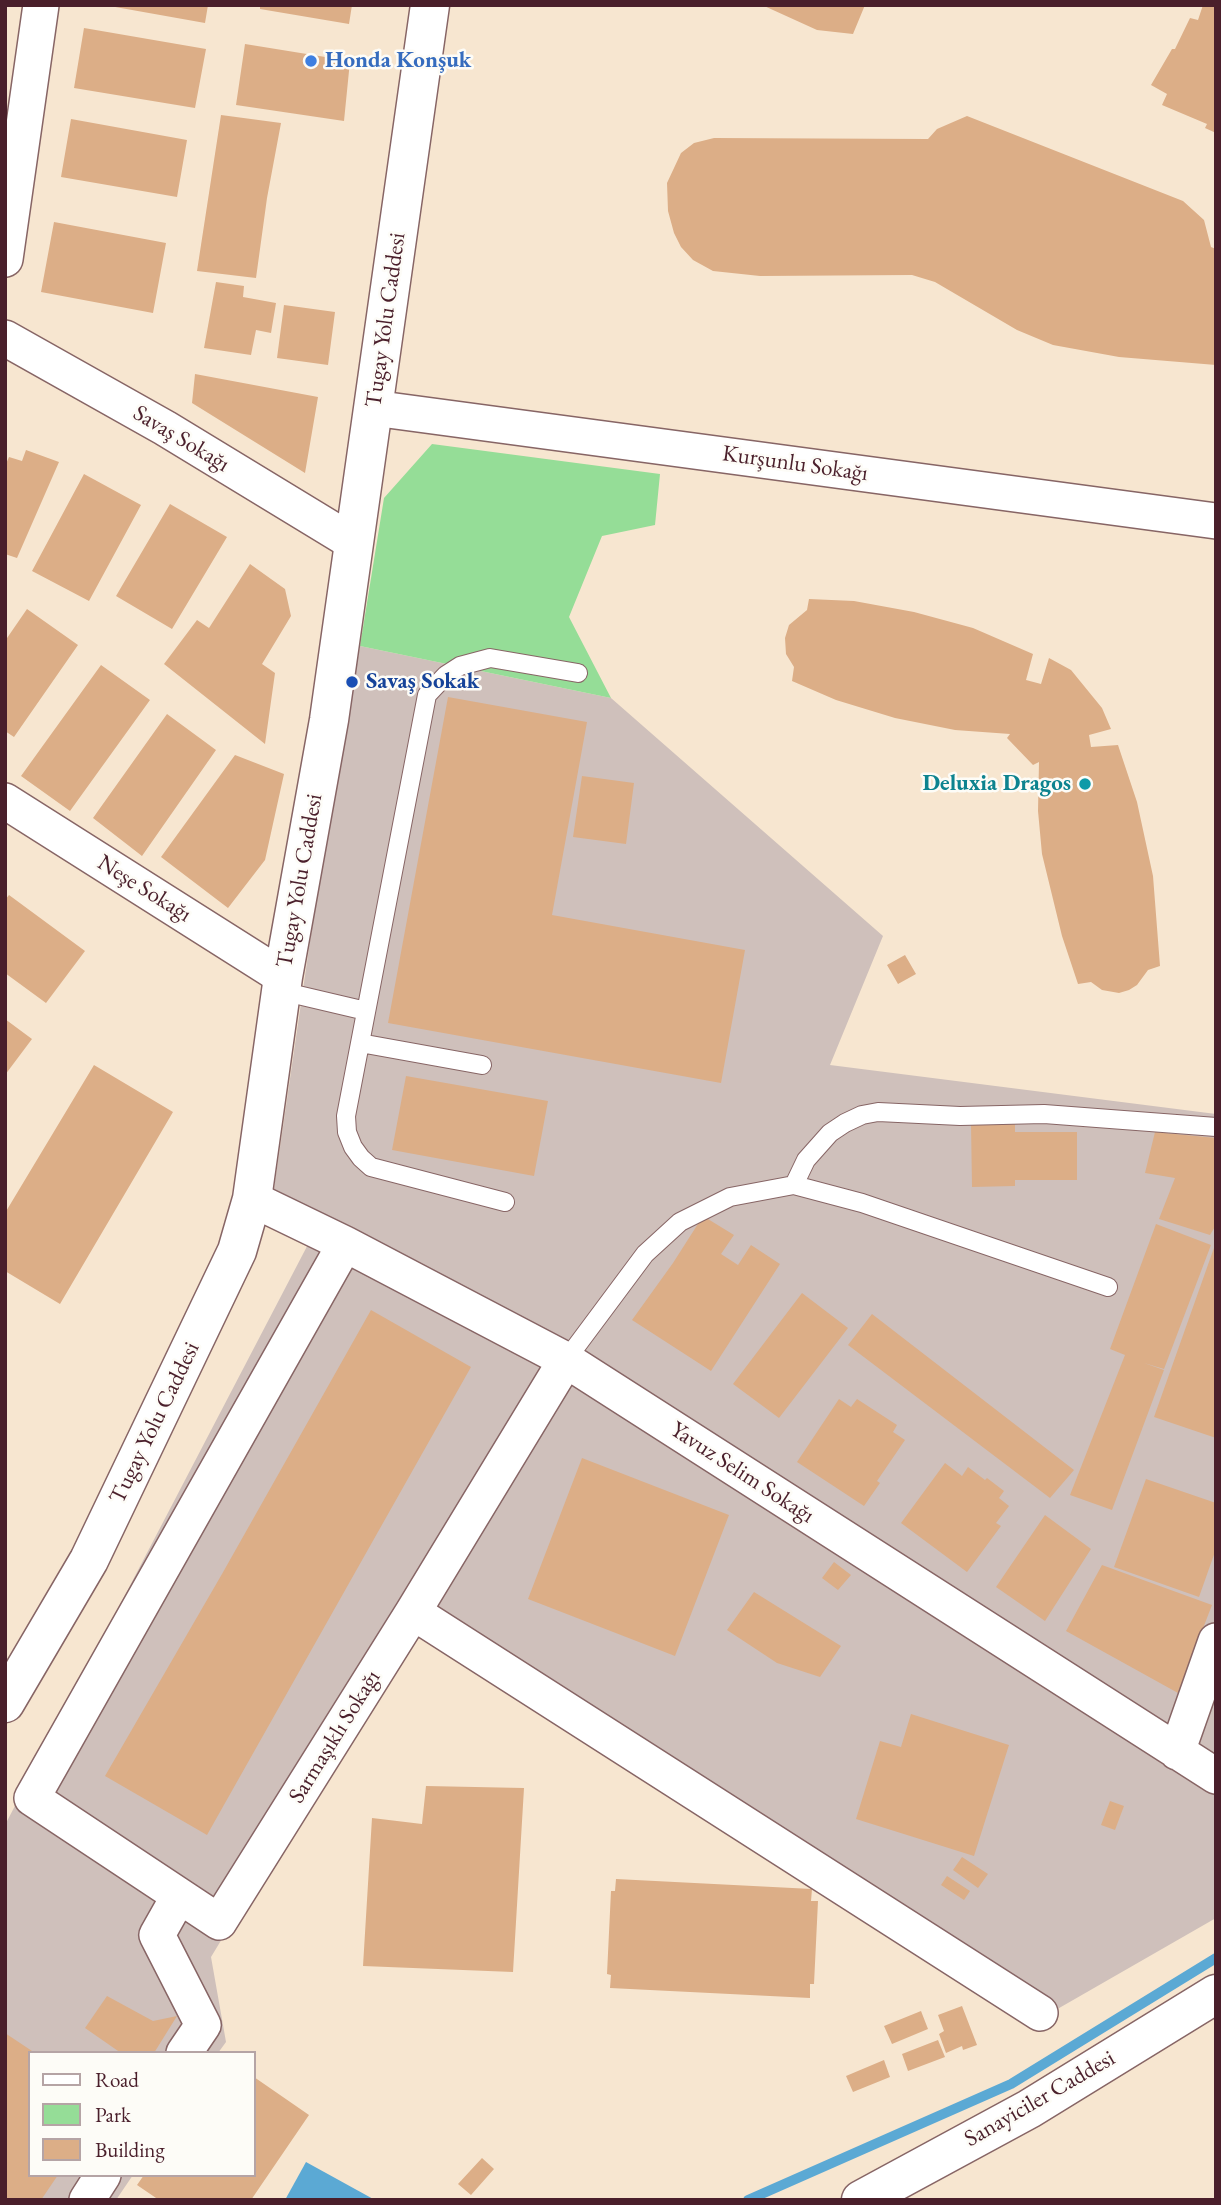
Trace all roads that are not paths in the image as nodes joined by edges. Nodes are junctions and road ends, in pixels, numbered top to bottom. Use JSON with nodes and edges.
{"nodes":[{"id":1,"x":41,"y":5,"type":"edge"},
{"id":2,"x":430,"y":5,"type":"edge"},
{"id":3,"x":5,"y":260,"type":"edge"},
{"id":4,"x":5,"y":338,"type":"edge"},
{"id":5,"x":373,"y":408,"type":"junction"},
{"id":6,"x":1216,"y":521,"type":"edge"},
{"id":7,"x":355,"y":543,"type":"junction"},
{"id":8,"x":578,"y":673,"type":"dead end"},
{"id":9,"x":5,"y":802,"type":"edge"},
{"id":10,"x":282,"y":984,"type":"junction"},
{"id":11,"x":366,"y":1011,"type":"junction"},
{"id":12,"x":360,"y":1043,"type":"junction"},
{"id":13,"x":482,"y":1065,"type":"dead end"},
{"id":14,"x":1216,"y":1127,"type":"edge"},
{"id":15,"x":794,"y":1185,"type":"junction"},
{"id":16,"x":252,"y":1199,"type":"junction"},
{"id":17,"x":505,"y":1202,"type":"dead end"},
{"id":18,"x":345,"y":1244,"type":"junction"},
{"id":19,"x":1108,"y":1287,"type":"dead end"},
{"id":20,"x":566,"y":1360,"type":"junction"},
{"id":21,"x":413,"y":1612,"type":"junction"},
{"id":22,"x":1216,"y":1641,"type":"edge"},
{"id":23,"x":5,"y":1703,"type":"edge"},
{"id":24,"x":1177,"y":1752,"type":"junction"},
{"id":25,"x":1216,"y":1776,"type":"edge"},
{"id":26,"x":179,"y":1895,"type":"junction"},
{"id":27,"x":1216,"y":1993,"type":"edge"},
{"id":28,"x":1040,"y":2013,"type":"dead end"},
{"id":29,"x":185,"y":2051,"type":"edge"},
{"id":30,"x":102,"y":2177,"type":"edge"},
{"id":31,"x":87,"y":2200,"type":"edge"},
{"id":32,"x":861,"y":2200,"type":"edge"}],
"edges":[{"from":1,"to":3,"type":"street"},
{"from":2,"to":5,"type":"main road","name":"Tugay Yolu Caddesi"},
{"from":4,"to":7,"type":"street","name":"Savaş Sokağı"},
{"from":5,"to":6,"type":"street","name":"Kurşunlu Sokağı"},
{"from":5,"to":7,"type":"main road","name":"Tugay Yolu Caddesi"},
{"from":7,"to":10,"type":"main road","name":"Tugay Yolu Caddesi"},
{"from":8,"to":11,"type":"lane"},
{"from":9,"to":10,"type":"street","name":"Neşe Sokağı"},
{"from":10,"to":11,"type":"lane"},
{"from":10,"to":16,"type":"main road","name":"Tugay Yolu Caddesi"},
{"from":11,"to":12,"type":"lane"},
{"from":12,"to":13,"type":"lane"},
{"from":12,"to":17,"type":"lane"},
{"from":14,"to":15,"type":"lane"},
{"from":15,"to":19,"type":"lane"},
{"from":15,"to":20,"type":"lane"},
{"from":16,"to":18,"type":"street","name":"Yavuz Selim Sokağı"},
{"from":16,"to":23,"type":"main road","name":"Tugay Yolu Caddesi"},
{"from":18,"to":20,"type":"street","name":"Yavuz Selim Sokağı"},
{"from":18,"to":26,"type":"street","name":"Sarmaşıklı Sokağı"},
{"from":20,"to":21,"type":"street","name":"Sarmaşıklı Sokağı"},
{"from":20,"to":24,"type":"street","name":"Yavuz Selim Sokağı"},
{"from":21,"to":26,"type":"street","name":"Sarmaşıklı Sokağı"},
{"from":21,"to":28,"type":"street"},
{"from":22,"to":24,"type":"street"},
{"from":24,"to":25,"type":"street","name":"Yavuz Selim Sokağı"},
{"from":26,"to":29,"type":"street"},
{"from":27,"to":32,"type":"main road","name":"Sanayiciler Caddesi"},
{"from":30,"to":31,"type":"street"}]}
